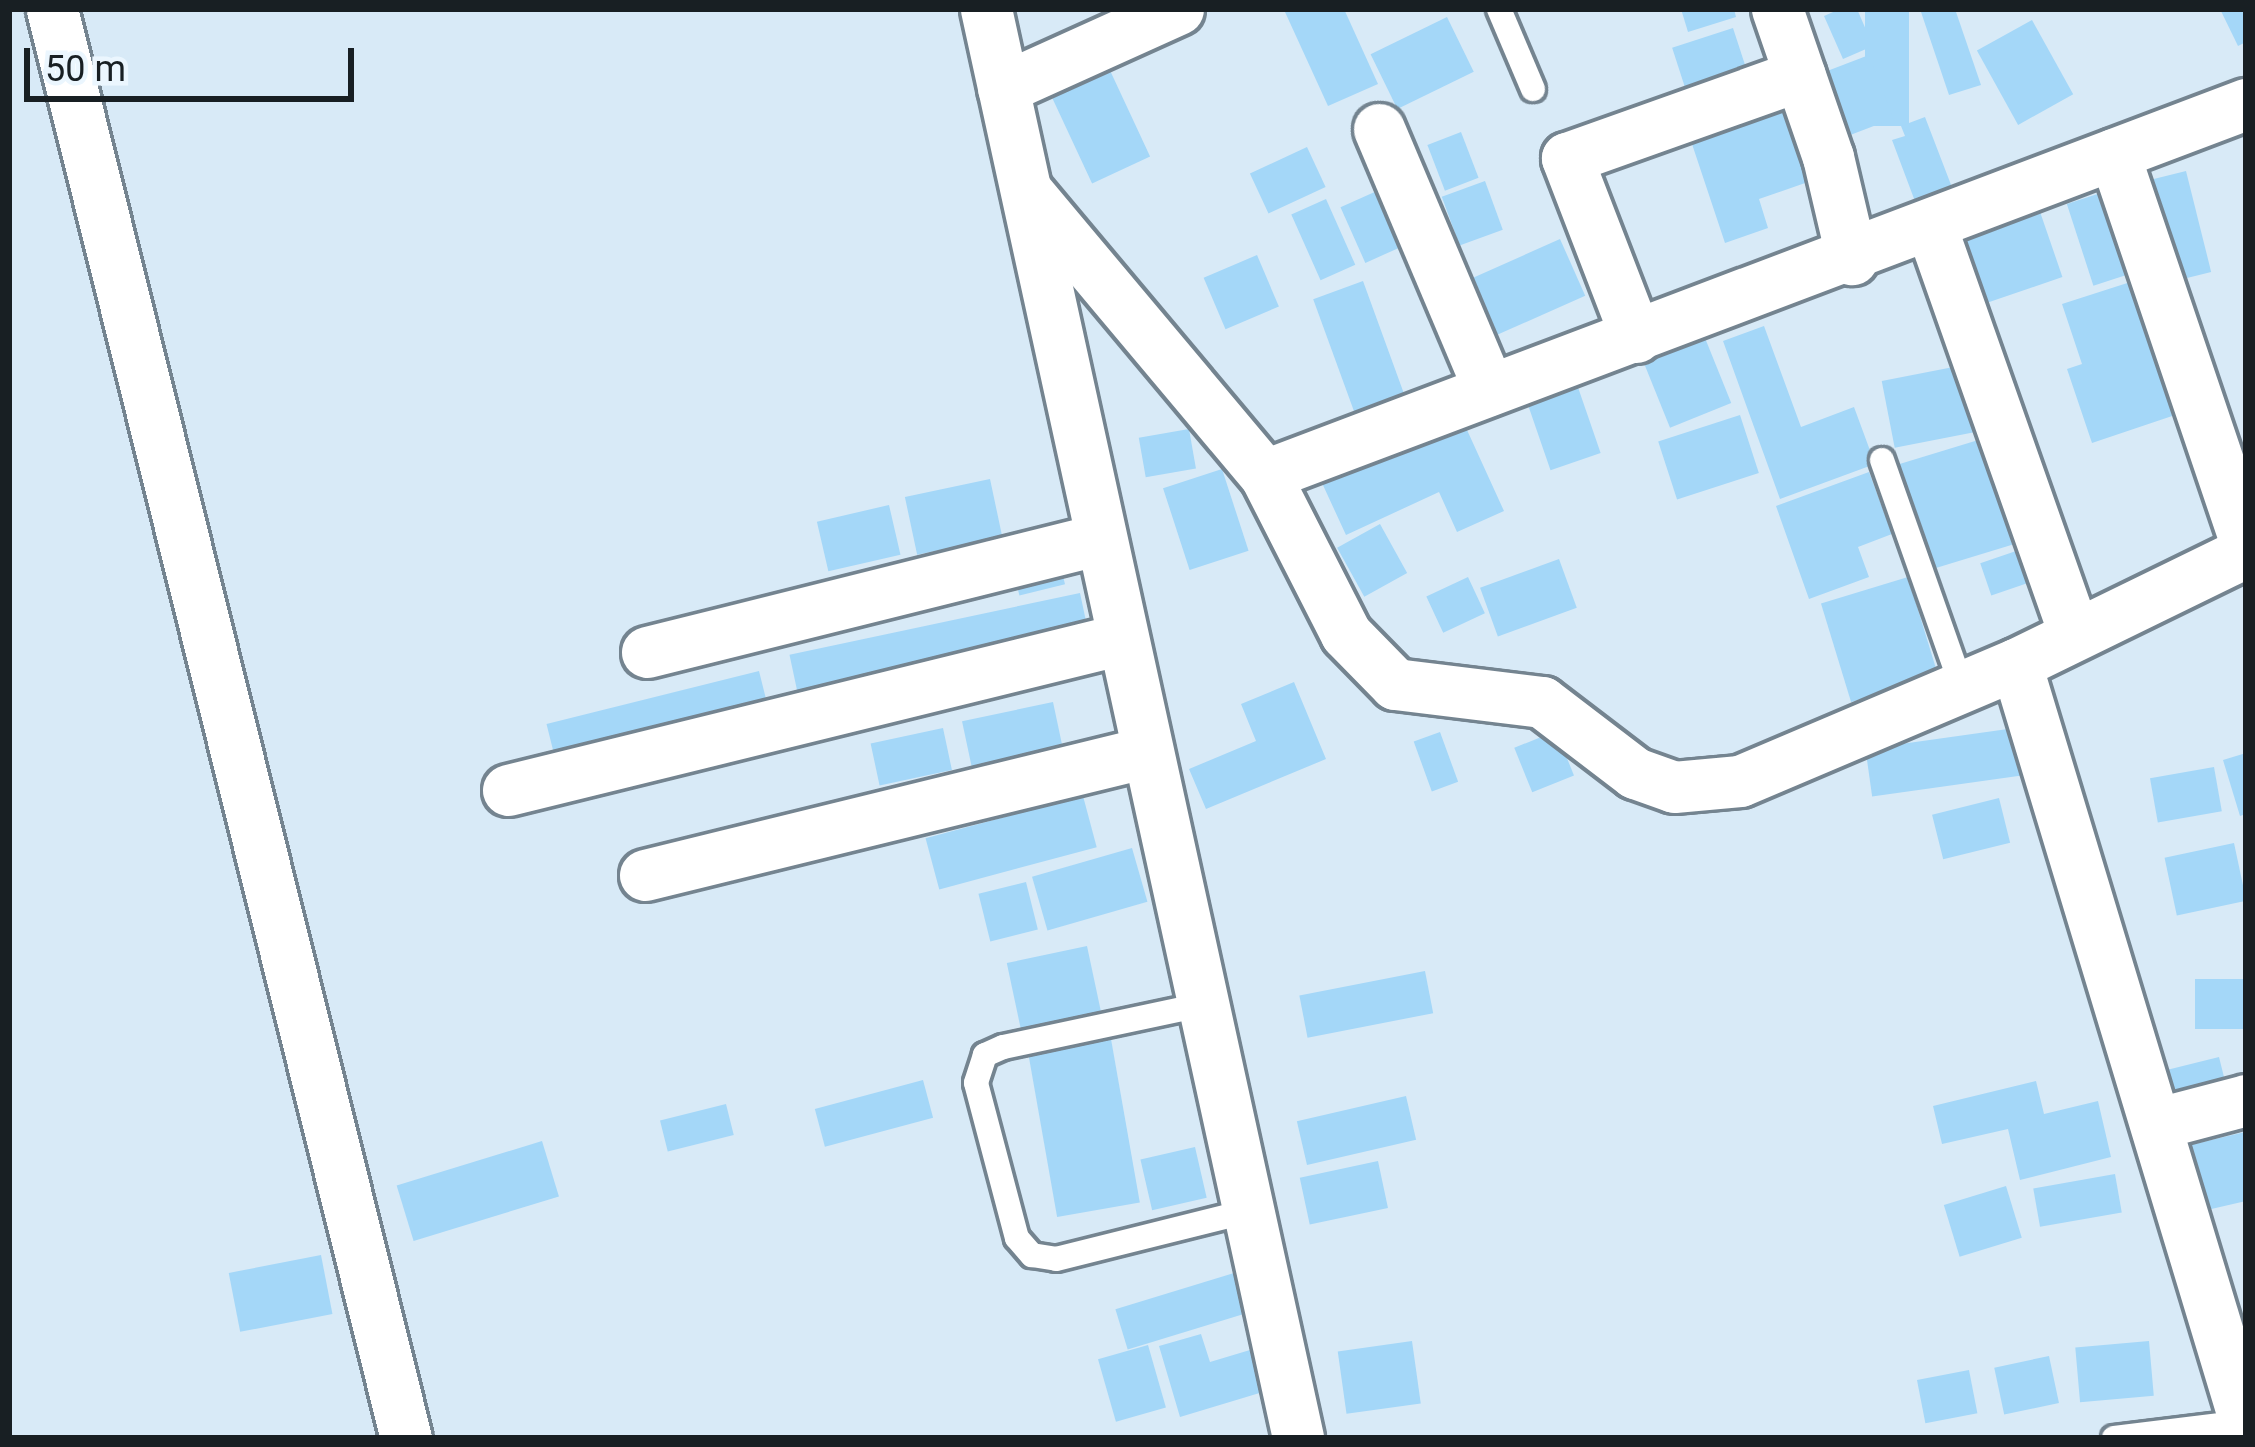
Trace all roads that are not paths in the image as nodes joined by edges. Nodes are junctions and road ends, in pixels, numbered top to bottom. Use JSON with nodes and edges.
{"nodes":[{"id":1,"x":52,"y":9,"type":"edge"},
{"id":2,"x":986,"y":9,"type":"edge"},
{"id":3,"x":1178,"y":9,"type":"edge"},
{"id":4,"x":1499,"y":9,"type":"edge"},
{"id":5,"x":1777,"y":9,"type":"edge"},
{"id":6,"x":1800,"y":75,"type":"junction"},
{"id":7,"x":1003,"y":88,"type":"junction"},
{"id":8,"x":1533,"y":89,"type":"dead end"},
{"id":9,"x":2246,"y":104,"type":"edge"},
{"id":10,"x":1378,"y":129,"type":"dead end"},
{"id":11,"x":2114,"y":154,"type":"junction"},
{"id":12,"x":1025,"y":190,"type":"junction"},
{"id":13,"x":1930,"y":224,"type":"junction"},
{"id":14,"x":1852,"y":259,"type":"junction"},
{"id":15,"x":1636,"y":337,"type":"junction"},
{"id":16,"x":1490,"y":389,"type":"junction"},
{"id":17,"x":1882,"y":460,"type":"dead end"},
{"id":18,"x":1265,"y":475,"type":"junction"},
{"id":19,"x":1100,"y":538,"type":"junction"},
{"id":20,"x":2246,"y":549,"type":"edge"},
{"id":21,"x":2074,"y":632,"type":"junction"},
{"id":22,"x":1122,"y":639,"type":"junction"},
{"id":23,"x":647,"y":652,"type":"dead end"},
{"id":24,"x":2016,"y":664,"type":"junction"},
{"id":25,"x":1962,"y":686,"type":"junction"},
{"id":26,"x":1147,"y":752,"type":"junction"},
{"id":27,"x":508,"y":790,"type":"dead end"},
{"id":28,"x":645,"y":875,"type":"dead end"},
{"id":29,"x":1201,"y":1005,"type":"junction"},
{"id":30,"x":2246,"y":1100,"type":"edge"},
{"id":31,"x":2158,"y":1123,"type":"junction"},
{"id":32,"x":1249,"y":1210,"type":"junction"},
{"id":33,"x":2246,"y":1424,"type":"edge"},
{"id":34,"x":406,"y":1438,"type":"edge"},
{"id":35,"x":1298,"y":1438,"type":"edge"},
{"id":36,"x":2114,"y":1438,"type":"edge"}],
"edges":[{"from":1,"to":34,"type":"street"},
{"from":2,"to":7,"type":"street"},
{"from":3,"to":7,"type":"street"},
{"from":4,"to":8,"type":"lane"},
{"from":5,"to":6,"type":"street"},
{"from":6,"to":14,"type":"street"},
{"from":6,"to":15,"type":"street"},
{"from":7,"to":12,"type":"street"},
{"from":9,"to":11,"type":"street"},
{"from":10,"to":16,"type":"street"},
{"from":11,"to":13,"type":"street"},
{"from":11,"to":20,"type":"street"},
{"from":12,"to":18,"type":"street"},
{"from":12,"to":19,"type":"street"},
{"from":13,"to":14,"type":"street"},
{"from":13,"to":21,"type":"street"},
{"from":14,"to":15,"type":"street"},
{"from":15,"to":16,"type":"street"},
{"from":16,"to":18,"type":"street"},
{"from":17,"to":25,"type":"lane"},
{"from":18,"to":25,"type":"street"},
{"from":19,"to":22,"type":"street"},
{"from":19,"to":23,"type":"street"},
{"from":20,"to":21,"type":"street"},
{"from":21,"to":24,"type":"street"},
{"from":22,"to":26,"type":"street"},
{"from":22,"to":27,"type":"street"},
{"from":24,"to":25,"type":"street"},
{"from":24,"to":31,"type":"street"},
{"from":26,"to":28,"type":"street"},
{"from":26,"to":29,"type":"street"},
{"from":29,"to":32,"type":"street"},
{"from":29,"to":32,"type":"lane"},
{"from":30,"to":31,"type":"street"},
{"from":31,"to":33,"type":"street"},
{"from":32,"to":35,"type":"street"},
{"from":33,"to":36,"type":"lane"}]}
